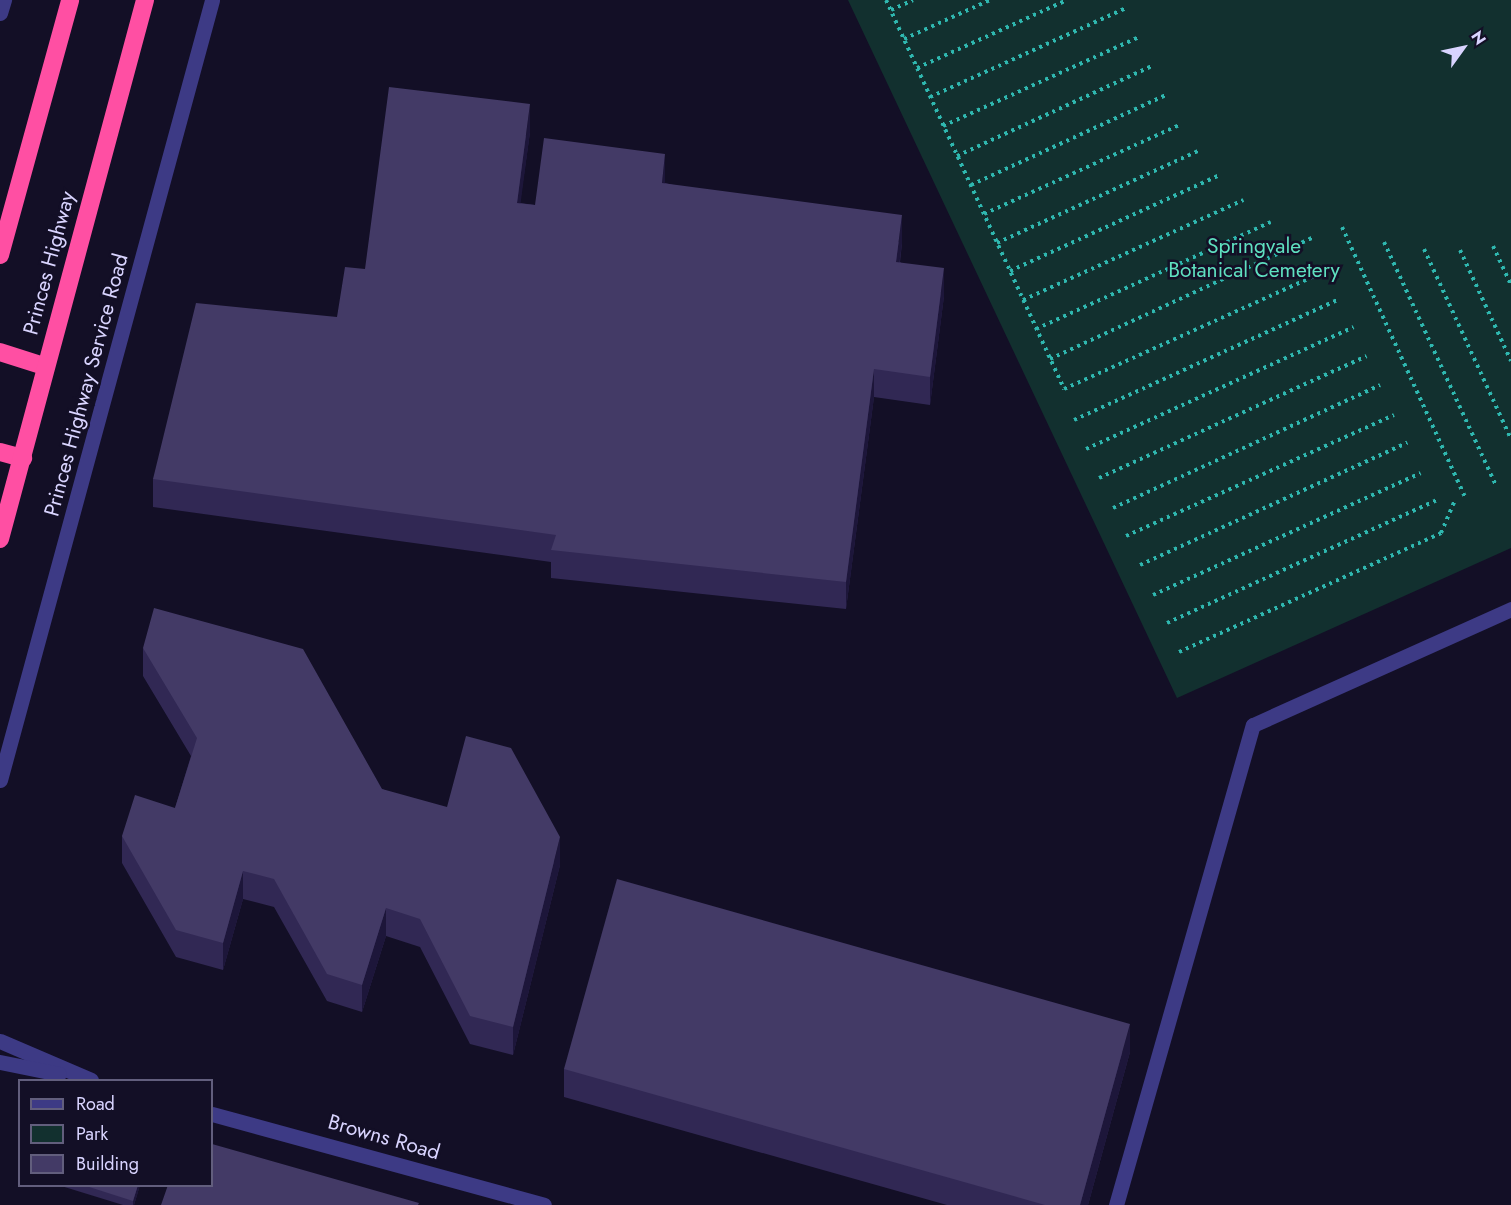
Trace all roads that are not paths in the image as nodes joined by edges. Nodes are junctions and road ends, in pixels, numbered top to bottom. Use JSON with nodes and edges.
{"nodes":[{"id":1,"x":4,"y":0,"type":"edge"},
{"id":2,"x":70,"y":0,"type":"edge"},
{"id":3,"x":145,"y":0,"type":"edge"},
{"id":4,"x":212,"y":0,"type":"edge"},
{"id":5,"x":0,"y":13,"type":"edge"},
{"id":6,"x":0,"y":255,"type":"edge"},
{"id":7,"x":0,"y":352,"type":"edge"},
{"id":8,"x":44,"y":366,"type":"junction"},
{"id":9,"x":0,"y":452,"type":"edge"},
{"id":10,"x":23,"y":458,"type":"junction"},
{"id":11,"x":0,"y":539,"type":"edge"},
{"id":12,"x":1511,"y":609,"type":"edge"},
{"id":13,"x":0,"y":780,"type":"edge"},
{"id":14,"x":0,"y":1041,"type":"edge"},
{"id":15,"x":0,"y":1062,"type":"edge"},
{"id":16,"x":86,"y":1079,"type":"edge"},
{"id":17,"x":89,"y":1079,"type":"edge"},
{"id":18,"x":213,"y":1114,"type":"edge"},
{"id":19,"x":544,"y":1205,"type":"edge"},
{"id":20,"x":1116,"y":1205,"type":"edge"}],
"edges":[{"from":1,"to":5,"type":"street"},
{"from":2,"to":6,"type":"highway"},
{"from":3,"to":8,"type":"highway","name":"Princes Highway"},
{"from":4,"to":13,"type":"street","name":"Princes Highway Service Road"},
{"from":7,"to":8,"type":"highway"},
{"from":8,"to":10,"type":"highway","name":"Princes Highway"},
{"from":9,"to":10,"type":"highway"},
{"from":10,"to":11,"type":"highway","name":"Princes Highway"},
{"from":12,"to":20,"type":"street"},
{"from":14,"to":17,"type":"street"},
{"from":15,"to":16,"type":"street"},
{"from":18,"to":19,"type":"street","name":"Browns Road"}]}
